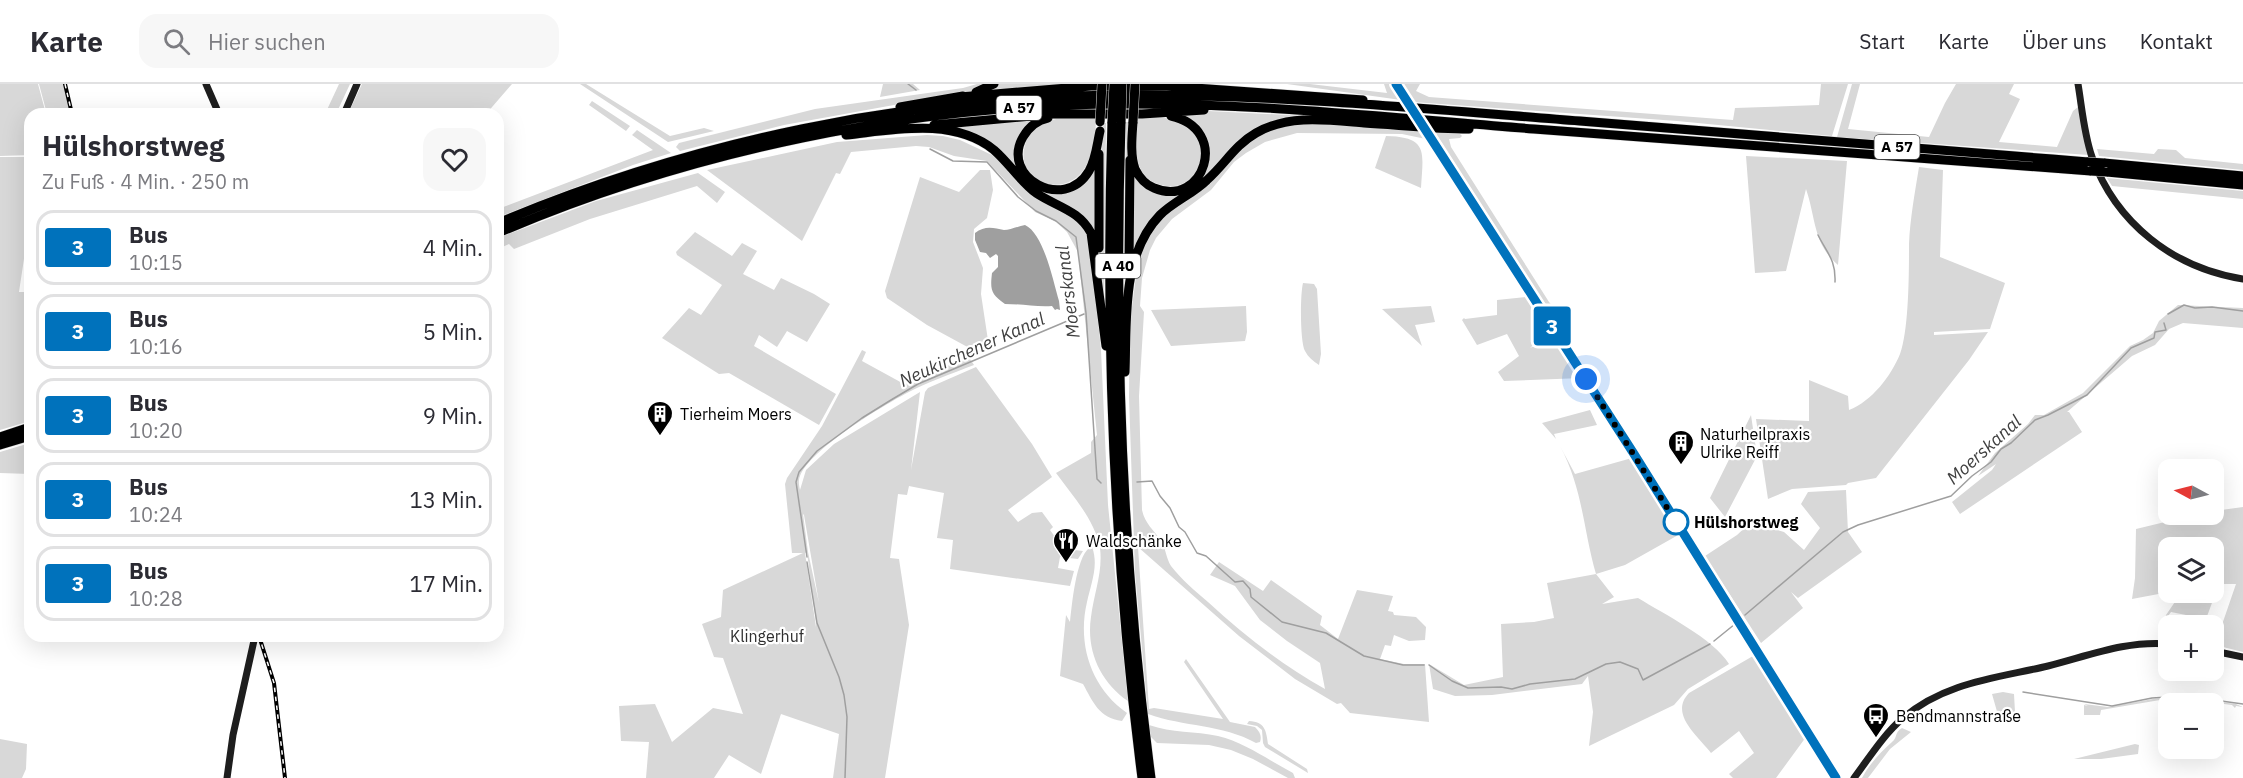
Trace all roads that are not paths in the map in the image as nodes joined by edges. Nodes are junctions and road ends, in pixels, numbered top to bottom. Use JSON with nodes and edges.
{"nodes":[{"id":1,"x":206,"y":84,"type":"edge"},
{"id":2,"x":357,"y":84,"type":"edge"},
{"id":3,"x":994,"y":84,"type":"edge"},
{"id":4,"x":1069,"y":84,"type":"edge"},
{"id":5,"x":1102,"y":84,"type":"edge"},
{"id":6,"x":1114,"y":84,"type":"edge"},
{"id":7,"x":1122,"y":84,"type":"edge"},
{"id":8,"x":1135,"y":84,"type":"edge"},
{"id":9,"x":1178,"y":84,"type":"edge"},
{"id":10,"x":1274,"y":84,"type":"edge"},
{"id":11,"x":2078,"y":84,"type":"edge"},
{"id":12,"x":1091,"y":86,"type":"junction"},
{"id":13,"x":1167,"y":86,"type":"junction"},
{"id":14,"x":1397,"y":86,"type":"edge"},
{"id":15,"x":960,"y":97,"type":"junction"},
{"id":16,"x":1350,"y":98,"type":"junction"},
{"id":17,"x":216,"y":108,"type":"edge"},
{"id":18,"x":347,"y":108,"type":"edge"},
{"id":19,"x":1255,"y":108,"type":"junction"},
{"id":20,"x":1455,"y":111,"type":"junction"},
{"id":21,"x":1085,"y":114,"type":"junction"},
{"id":22,"x":1142,"y":114,"type":"junction"},
{"id":23,"x":840,"y":122,"type":"junction"},
{"id":24,"x":1116,"y":122,"type":"junction"},
{"id":25,"x":1100,"y":127,"type":"junction"},
{"id":26,"x":1534,"y":129,"type":"junction"},
{"id":27,"x":896,"y":131,"type":"junction"},
{"id":28,"x":1132,"y":134,"type":"junction"},
{"id":29,"x":785,"y":143,"type":"junction"},
{"id":30,"x":2090,"y":166,"type":"junction"},
{"id":31,"x":2106,"y":168,"type":"junction"},
{"id":32,"x":2243,"y":176,"type":"edge"},
{"id":33,"x":2243,"y":185,"type":"edge"},
{"id":34,"x":504,"y":221,"type":"edge"},
{"id":35,"x":504,"y":231,"type":"edge"},
{"id":36,"x":2243,"y":279,"type":"edge"},
{"id":37,"x":1129,"y":299,"type":"junction"},
{"id":38,"x":1102,"y":319,"type":"junction"},
{"id":39,"x":1111,"y":384,"type":"junction"},
{"id":40,"x":1121,"y":410,"type":"junction"},
{"id":41,"x":24,"y":429,"type":"edge"},
{"id":42,"x":0,"y":437,"type":"edge"},
{"id":43,"x":24,"y":438,"type":"edge"},
{"id":44,"x":0,"y":445,"type":"edge"},
{"id":45,"x":254,"y":642,"type":"edge"},
{"id":46,"x":2158,"y":644,"type":"edge"},
{"id":47,"x":2224,"y":653,"type":"edge"},
{"id":48,"x":2243,"y":657,"type":"edge"},
{"id":49,"x":228,"y":775,"type":"edge"},
{"id":50,"x":1142,"y":778,"type":"edge"},
{"id":51,"x":1150,"y":778,"type":"edge"},
{"id":52,"x":1836,"y":778,"type":"edge"},
{"id":53,"x":1854,"y":778,"type":"edge"}],
"edges":[{"from":1,"to":17,"type":"main road"},
{"from":2,"to":18,"type":"main road"},
{"from":3,"to":15,"type":"highway"},
{"from":4,"to":12,"type":"highway"},
{"from":5,"to":25,"type":"highway","bridge":true},
{"from":6,"to":24,"type":"highway","number":"A 40","bridge":true},
{"from":7,"to":24,"type":"highway","number":"A 40","bridge":true},
{"from":8,"to":28,"type":"highway","bridge":true},
{"from":9,"to":13,"type":"highway"},
{"from":10,"to":16,"type":"highway"},
{"from":11,"to":36,"type":"main road"},
{"from":12,"to":13,"type":"highway"},
{"from":12,"to":15,"type":"highway"},
{"from":13,"to":16,"type":"highway"},
{"from":14,"to":52,"type":"main road","bridge":true},
{"from":15,"to":23,"type":"highway"},
{"from":16,"to":20,"type":"highway"},
{"from":19,"to":22,"type":"highway"},
{"from":19,"to":26,"type":"highway","number":"A 57"},
{"from":19,"to":29,"type":"highway","number":"A 57"},
{"from":20,"to":23,"type":"highway","number":"A 57"},
{"from":20,"to":30,"type":"highway","number":"A 57"},
{"from":21,"to":22,"type":"highway"},
{"from":21,"to":25,"type":"highway"},
{"from":21,"to":27,"type":"highway"},
{"from":22,"to":28,"type":"highway"},
{"from":23,"to":34,"type":"highway","number":"A 57"},
{"from":24,"to":39,"type":"highway","number":"A 40"},
{"from":24,"to":40,"type":"highway","number":"A 40"},
{"from":25,"to":38,"type":"highway"},
{"from":26,"to":30,"type":"highway","number":"A 57"},
{"from":26,"to":37,"type":"highway"},
{"from":27,"to":29,"type":"highway"},
{"from":27,"to":38,"type":"highway"},
{"from":28,"to":37,"type":"highway"},
{"from":29,"to":35,"type":"highway","number":"A 57"},
{"from":30,"to":31,"type":"highway","number":"A 57","bridge":true},
{"from":31,"to":32,"type":"highway","number":"A 57"},
{"from":31,"to":33,"type":"highway","number":"A 57"},
{"from":37,"to":40,"type":"highway"},
{"from":38,"to":39,"type":"highway"},
{"from":39,"to":50,"type":"highway","number":"A 40"},
{"from":40,"to":51,"type":"highway","number":"A 40"},
{"from":41,"to":42,"type":"highway"},
{"from":43,"to":44,"type":"highway"},
{"from":45,"to":49,"type":"main road"},
{"from":46,"to":53,"type":"main road"},
{"from":47,"to":48,"type":"main road"}]}
